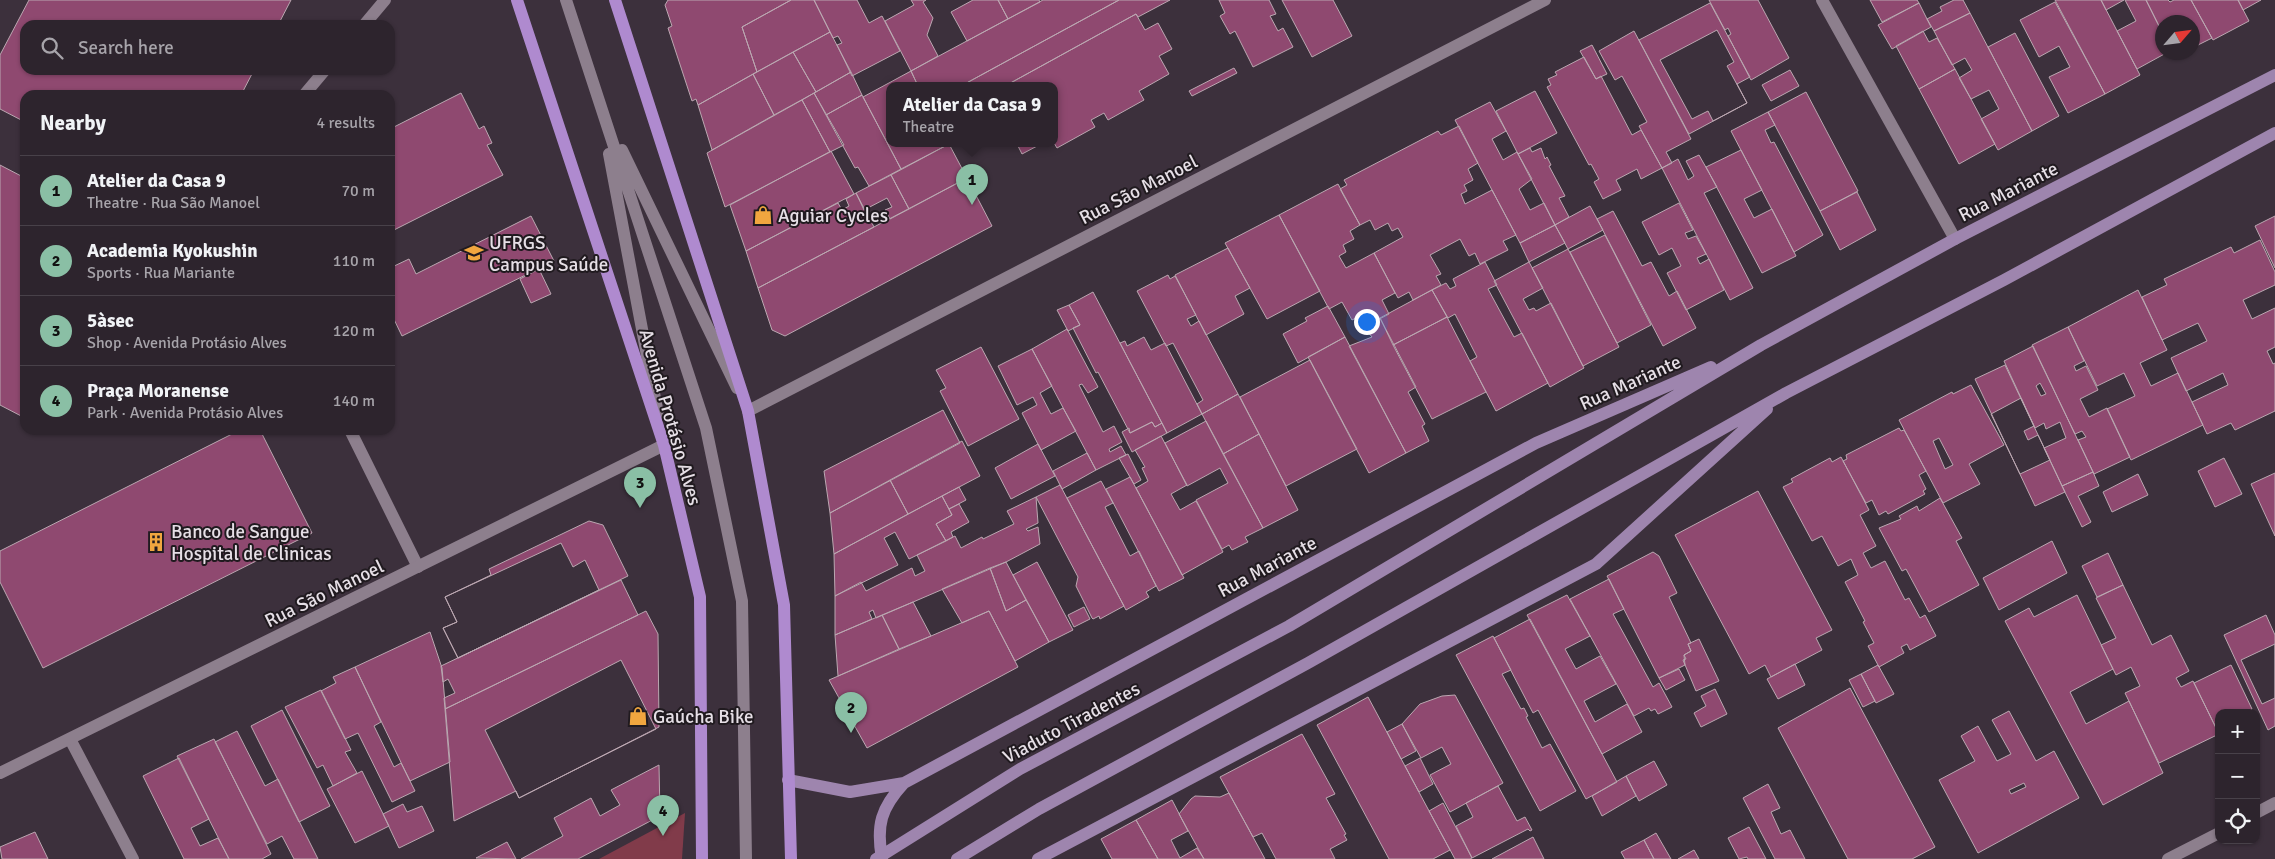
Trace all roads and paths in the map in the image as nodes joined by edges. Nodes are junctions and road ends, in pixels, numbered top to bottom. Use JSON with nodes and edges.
{"nodes":[{"id":1,"x":385,"y":0,"type":"edge"},
{"id":2,"x":517,"y":0,"type":"edge"},
{"id":3,"x":566,"y":0,"type":"edge"},
{"id":4,"x":615,"y":0,"type":"edge"},
{"id":5,"x":1545,"y":0,"type":"edge"},
{"id":6,"x":1822,"y":0,"type":"edge"},
{"id":7,"x":368,"y":20,"type":"edge"},
{"id":8,"x":321,"y":75,"type":"edge"},
{"id":9,"x":2275,"y":75,"type":"edge"},
{"id":10,"x":308,"y":90,"type":"edge"},
{"id":11,"x":600,"y":104,"type":"junction"},
{"id":12,"x":2275,"y":133,"type":"edge"},
{"id":13,"x":1955,"y":239,"type":"junction"},
{"id":14,"x":1761,"y":345,"type":"junction"},
{"id":15,"x":1786,"y":393,"type":"junction"},
{"id":16,"x":748,"y":411,"type":"junction"},
{"id":17,"x":352,"y":435,"type":"edge"},
{"id":18,"x":664,"y":445,"type":"junction"},
{"id":19,"x":418,"y":567,"type":"junction"},
{"id":20,"x":1289,"y":626,"type":"joint"},
{"id":21,"x":70,"y":739,"type":"junction"},
{"id":22,"x":0,"y":773,"type":"edge"},
{"id":23,"x":788,"y":780,"type":"junction"},
{"id":24,"x":904,"y":783,"type":"junction"},
{"id":25,"x":2275,"y":803,"type":"edge"},
{"id":26,"x":2260,"y":811,"type":"edge"},
{"id":27,"x":2215,"y":834,"type":"edge"},
{"id":28,"x":133,"y":859,"type":"edge"},
{"id":29,"x":702,"y":859,"type":"edge"},
{"id":30,"x":746,"y":859,"type":"edge"},
{"id":31,"x":791,"y":859,"type":"edge"},
{"id":32,"x":876,"y":859,"type":"edge"},
{"id":33,"x":882,"y":859,"type":"edge"},
{"id":34,"x":957,"y":859,"type":"edge"},
{"id":35,"x":1038,"y":859,"type":"edge"},
{"id":36,"x":2168,"y":859,"type":"edge"}],
"edges":[{"from":1,"to":7,"type":"street"},
{"from":2,"to":18,"type":"main road","name":"Avenida Protásio Alves"},
{"from":3,"to":11,"type":"street"},
{"from":4,"to":16,"type":"main road"},
{"from":5,"to":16,"type":"street","name":"Rua São Manoel"},
{"from":6,"to":13,"type":"street"},
{"from":8,"to":10,"type":"street"},
{"from":9,"to":13,"type":"main road","name":"Rua Mariante"},
{"from":11,"to":16,"type":"street"},
{"from":11,"to":18,"type":"street"},
{"from":11,"to":30,"type":"street"},
{"from":12,"to":15,"type":"main road"},
{"from":13,"to":14,"type":"main road","name":"Rua Mariante"},
{"from":14,"to":20,"type":"main road","name":"Rua Mariante"},
{"from":14,"to":24,"type":"main road","name":"Rua Mariante"},
{"from":15,"to":34,"type":"main road"},
{"from":15,"to":35,"type":"main road"},
{"from":16,"to":23,"type":"main road"},
{"from":17,"to":19,"type":"street"},
{"from":18,"to":19,"type":"street","name":"Rua São Manoel"},
{"from":18,"to":29,"type":"main road","name":"Avenida Protásio Alves"},
{"from":19,"to":21,"type":"street","name":"Rua São Manoel"},
{"from":20,"to":32,"type":"main road","name":"Viaduto Tiradentes"},
{"from":21,"to":22,"type":"street","name":"Rua São Manoel"},
{"from":21,"to":28,"type":"street"},
{"from":23,"to":24,"type":"main road","name":"Rua Mariante"},
{"from":23,"to":31,"type":"main road"},
{"from":24,"to":33,"type":"main road"},
{"from":25,"to":26,"type":"street"},
{"from":27,"to":36,"type":"street"}]}
